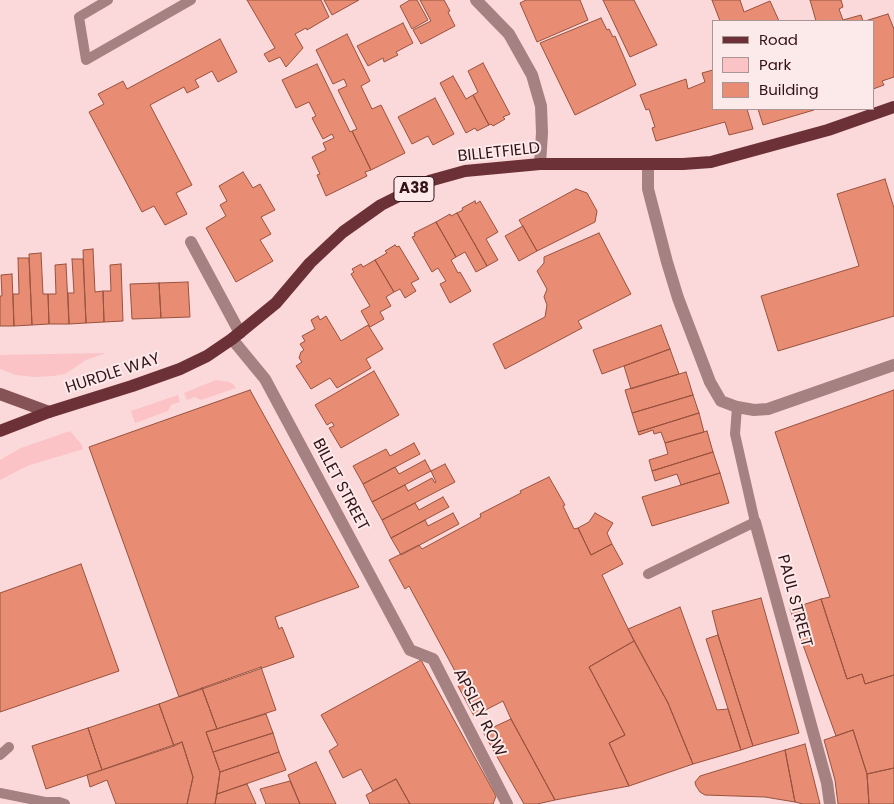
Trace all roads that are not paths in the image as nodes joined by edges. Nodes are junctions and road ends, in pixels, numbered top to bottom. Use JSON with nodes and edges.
{"nodes":[{"id":1,"x":108,"y":0,"type":"edge"},
{"id":2,"x":191,"y":0,"type":"edge"},
{"id":3,"x":476,"y":0,"type":"edge"},
{"id":4,"x":894,"y":107,"type":"edge"},
{"id":5,"x":540,"y":164,"type":"junction"},
{"id":6,"x":648,"y":164,"type":"junction"},
{"id":7,"x":191,"y":242,"type":"dead end"},
{"id":8,"x":236,"y":336,"type":"junction"},
{"id":9,"x":894,"y":366,"type":"edge"},
{"id":10,"x":0,"y":394,"type":"edge"},
{"id":11,"x":737,"y":407,"type":"junction"},
{"id":12,"x":49,"y":412,"type":"junction"},
{"id":13,"x":0,"y":431,"type":"edge"},
{"id":14,"x":755,"y":522,"type":"junction"},
{"id":15,"x":648,"y":574,"type":"dead end"},
{"id":16,"x":410,"y":650,"type":"joint"},
{"id":17,"x":9,"y":747,"type":"dead end"},
{"id":18,"x":0,"y":755,"type":"edge"},
{"id":19,"x":0,"y":793,"type":"edge"},
{"id":20,"x":65,"y":804,"type":"edge"},
{"id":21,"x":507,"y":804,"type":"edge"},
{"id":22,"x":830,"y":804,"type":"edge"}],
"edges":[{"from":1,"to":2,"type":"lane"},
{"from":3,"to":5,"type":"street"},
{"from":4,"to":6,"type":"main road","number":"A38"},
{"from":5,"to":6,"type":"main road","name":"BILLETFIELD","number":"A38"},
{"from":5,"to":8,"type":"main road","name":"BILLETFIELD","number":"A38"},
{"from":6,"to":11,"type":"street"},
{"from":7,"to":8,"type":"street","name":"BILLET STREET"},
{"from":8,"to":12,"type":"main road","name":"HURDLE WAY","number":"A38"},
{"from":8,"to":16,"type":"street","name":"BILLET STREET"},
{"from":9,"to":11,"type":"street"},
{"from":10,"to":12,"type":"main road"},
{"from":11,"to":14,"type":"lane","name":"PAUL STREET"},
{"from":12,"to":13,"type":"main road","name":"HURDLE WAY","number":"A38"},
{"from":14,"to":15,"type":"lane"},
{"from":14,"to":22,"type":"street","name":"PAUL STREET"},
{"from":16,"to":21,"type":"street","name":"APSLEY ROW"},
{"from":17,"to":18,"type":"lane"},
{"from":19,"to":20,"type":"lane"}]}
